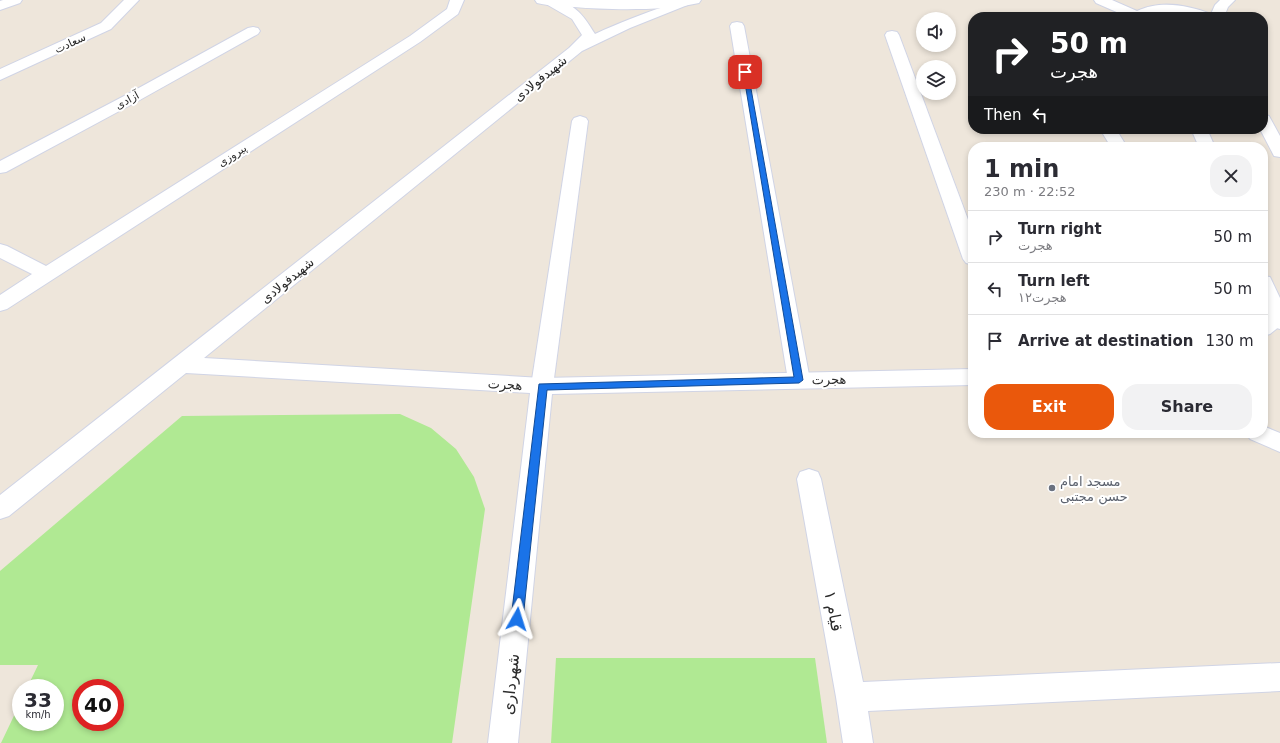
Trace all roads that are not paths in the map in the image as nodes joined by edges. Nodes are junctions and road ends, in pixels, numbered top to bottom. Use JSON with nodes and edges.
{"nodes":[{"id":1,"x":15,"y":0,"type":"edge"},
{"id":2,"x":132,"y":0,"type":"edge"},
{"id":3,"x":457,"y":0,"type":"edge"},
{"id":4,"x":1101,"y":0,"type":"edge"},
{"id":5,"x":1228,"y":0,"type":"edge"},
{"id":6,"x":547,"y":1,"type":"edge"},
{"id":7,"x":689,"y":1,"type":"edge"},
{"id":8,"x":0,"y":6,"type":"edge"},
{"id":9,"x":1127,"y":12,"type":"edge"},
{"id":10,"x":1147,"y":12,"type":"edge"},
{"id":11,"x":1196,"y":12,"type":"edge"},
{"id":12,"x":1219,"y":12,"type":"edge"},
{"id":13,"x":737,"y":26,"type":"dead end"},
{"id":14,"x":253,"y":31,"type":"dead end"},
{"id":15,"x":892,"y":35,"type":"dead end"},
{"id":16,"x":574,"y":51,"type":"junction"},
{"id":17,"x":0,"y":75,"type":"edge"},
{"id":18,"x":580,"y":121,"type":"dead end"},
{"id":19,"x":1268,"y":129,"type":"edge"},
{"id":20,"x":1280,"y":152,"type":"edge"},
{"id":21,"x":0,"y":168,"type":"edge"},
{"id":22,"x":968,"y":245,"type":"edge"},
{"id":23,"x":0,"y":250,"type":"edge"},
{"id":24,"x":47,"y":274,"type":"junction"},
{"id":25,"x":1268,"y":301,"type":"edge"},
{"id":26,"x":0,"y":304,"type":"edge"},
{"id":27,"x":1274,"y":323,"type":"edge"},
{"id":28,"x":181,"y":365,"type":"junction"},
{"id":29,"x":968,"y":377,"type":"edge"},
{"id":30,"x":799,"y":380,"type":"junction"},
{"id":31,"x":542,"y":386,"type":"junction"},
{"id":32,"x":1268,"y":438,"type":"edge"},
{"id":33,"x":1280,"y":443,"type":"edge"},
{"id":34,"x":809,"y":479,"type":"dead end"},
{"id":35,"x":2,"y":510,"type":"edge"},
{"id":36,"x":1280,"y":677,"type":"edge"},
{"id":37,"x":851,"y":697,"type":"junction"},
{"id":38,"x":503,"y":743,"type":"edge"},
{"id":39,"x":858,"y":743,"type":"edge"}],
"edges":[{"from":1,"to":8,"type":"street"},
{"from":2,"to":17,"type":"street","name":"سعادت"},
{"from":3,"to":24,"type":"street","name":"پیروزی"},
{"from":4,"to":9,"type":"street"},
{"from":5,"to":12,"type":"street"},
{"from":6,"to":7,"type":"street"},
{"from":6,"to":16,"type":"street"},
{"from":7,"to":16,"type":"street"},
{"from":10,"to":11,"type":"street"},
{"from":13,"to":30,"type":"street"},
{"from":14,"to":21,"type":"street","name":"آزادی"},
{"from":15,"to":22,"type":"street"},
{"from":16,"to":28,"type":"street","name":"شهیدفولادی"},
{"from":18,"to":31,"type":"street","name":"شهرداری"},
{"from":19,"to":20,"type":"street"},
{"from":23,"to":24,"type":"street"},
{"from":24,"to":26,"type":"street","name":"پیروزی"},
{"from":25,"to":27,"type":"street"},
{"from":28,"to":31,"type":"street","name":"هجرت"},
{"from":28,"to":35,"type":"street","name":"شهیدفولادی"},
{"from":29,"to":30,"type":"street","name":"هجرت"},
{"from":30,"to":31,"type":"street","name":"هجرت"},
{"from":31,"to":38,"type":"street","name":"شهرداری"},
{"from":32,"to":33,"type":"street"},
{"from":34,"to":37,"type":"street","name":"قیام ۱"},
{"from":36,"to":37,"type":"street"},
{"from":37,"to":39,"type":"street","name":"قیام ۱"}]}
